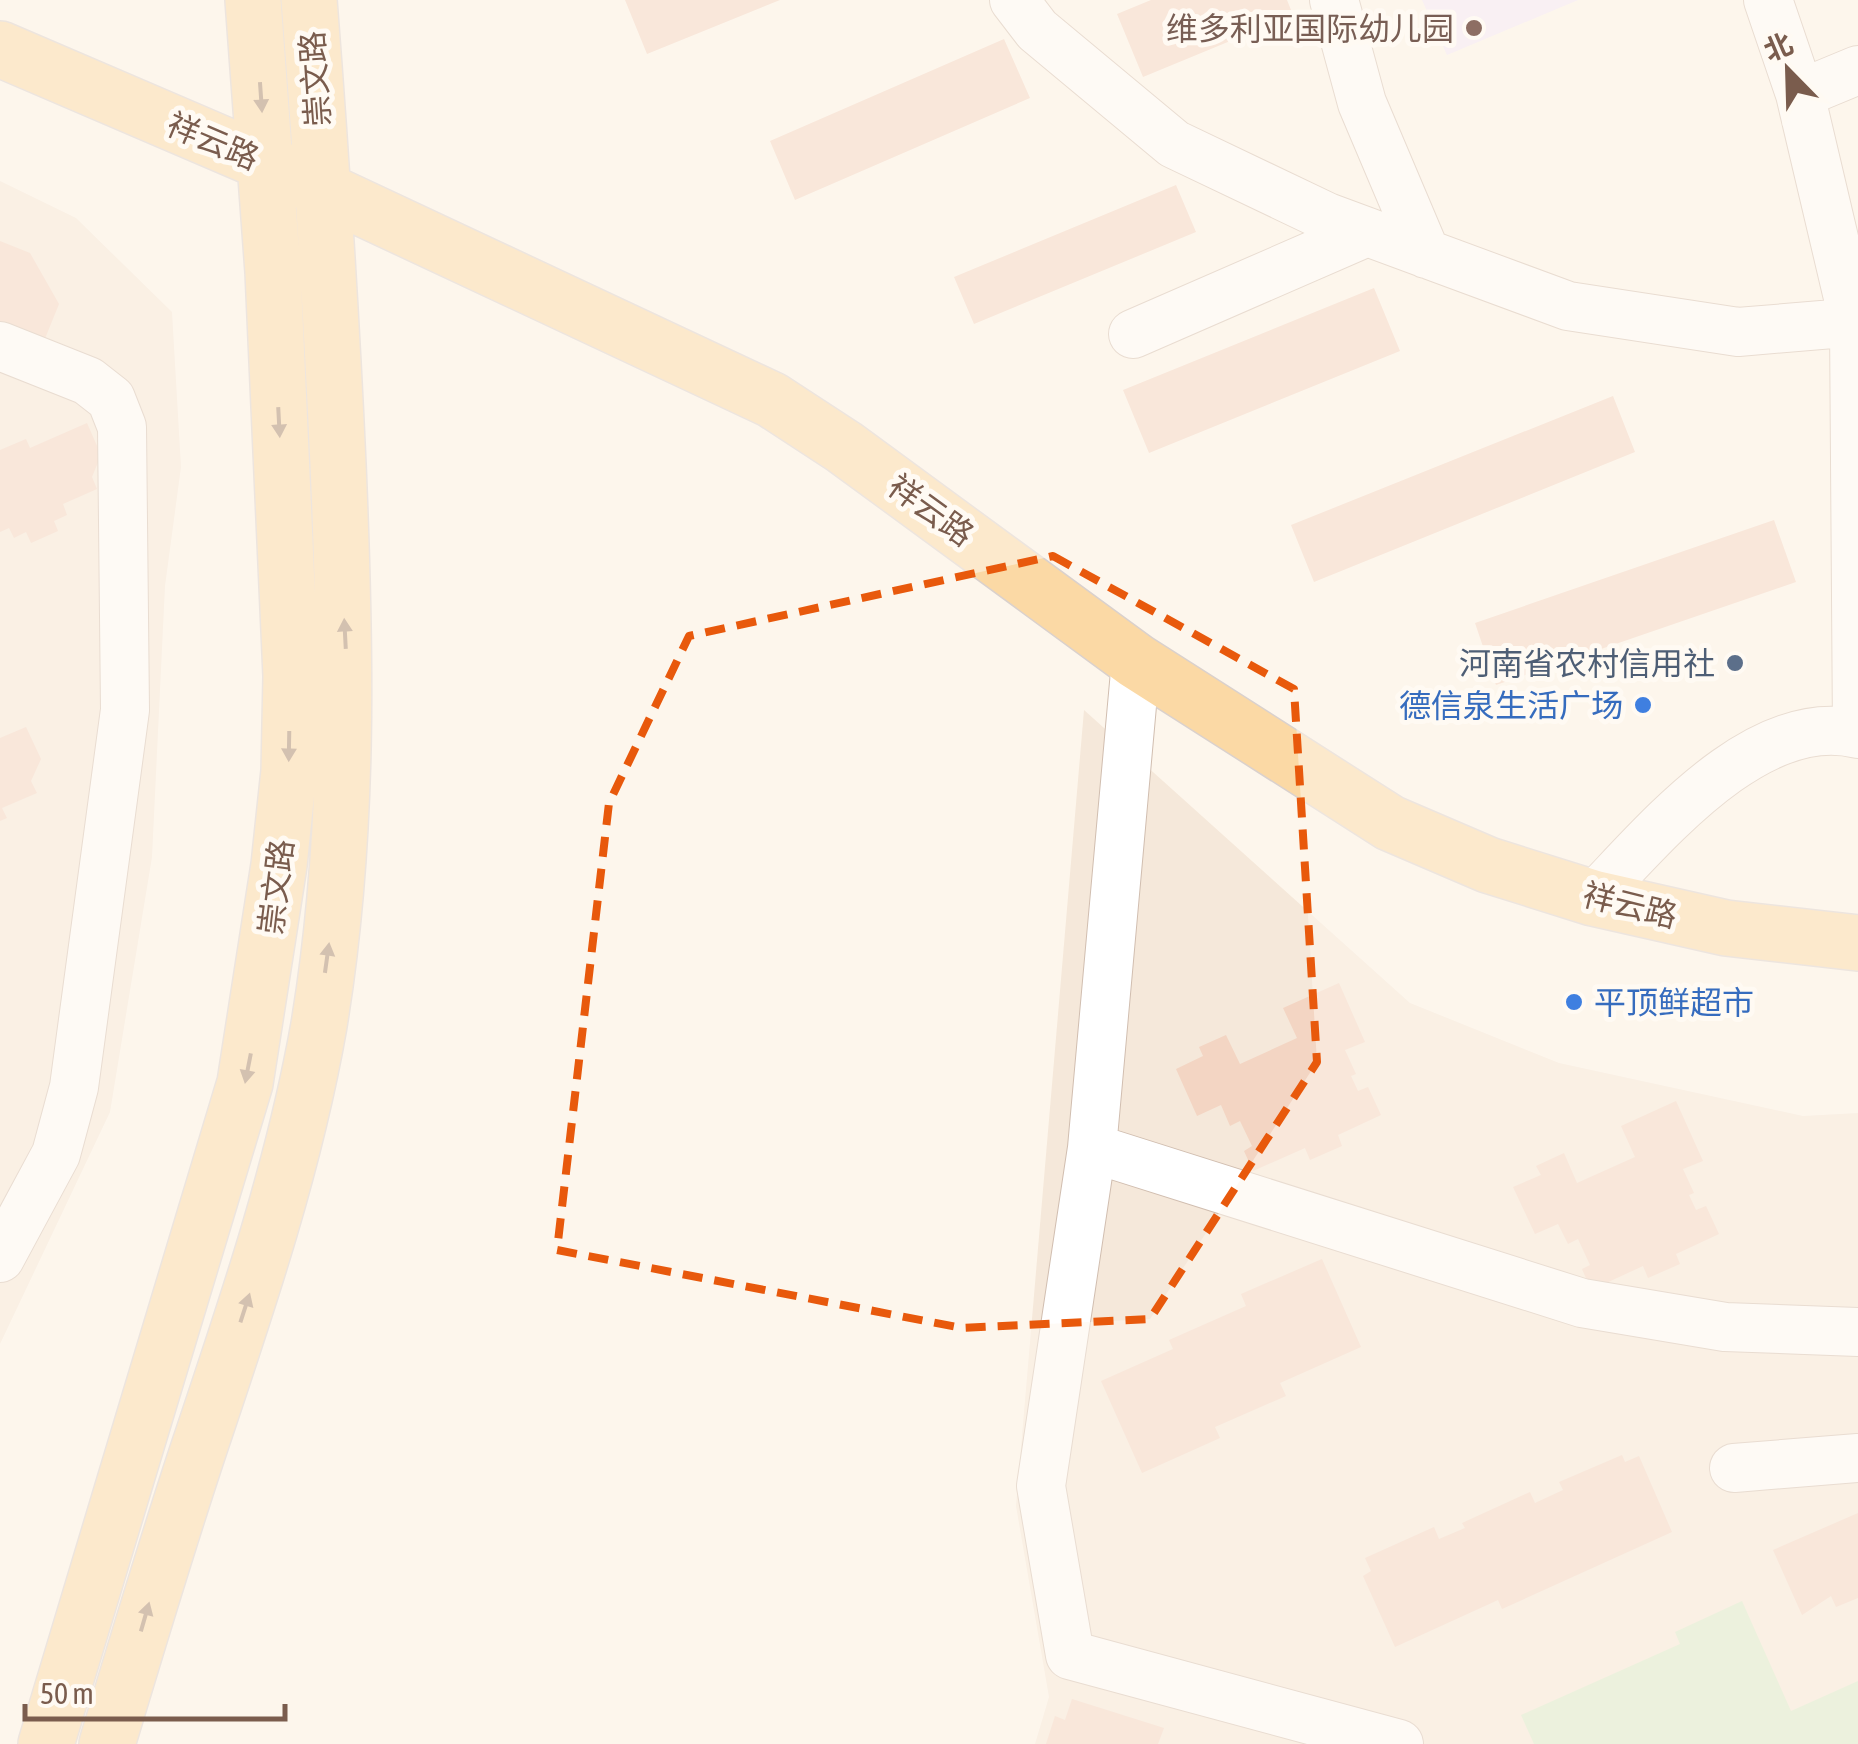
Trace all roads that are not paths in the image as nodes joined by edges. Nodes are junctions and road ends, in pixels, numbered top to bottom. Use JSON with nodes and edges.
{"nodes":[{"id":1,"x":253,"y":0,"type":"edge"},
{"id":2,"x":309,"y":0,"type":"edge"},
{"id":3,"x":1014,"y":0,"type":"edge"},
{"id":4,"x":1334,"y":0,"type":"edge"},
{"id":5,"x":1768,"y":0,"type":"edge"},
{"id":6,"x":0,"y":49,"type":"edge"},
{"id":7,"x":1858,"y":70,"type":"edge"},
{"id":8,"x":1800,"y":94,"type":"junction"},
{"id":9,"x":266,"y":164,"type":"junction"},
{"id":10,"x":324,"y":192,"type":"junction"},
{"id":11,"x":1367,"y":232,"type":"junction"},
{"id":12,"x":1426,"y":254,"type":"junction"},
{"id":13,"x":1856,"y":322,"type":"edge"},
{"id":14,"x":1133,"y":334,"type":"dead end"},
{"id":15,"x":0,"y":346,"type":"edge"},
{"id":16,"x":1857,"y":522,"type":"edge"},
{"id":17,"x":1136,"y":661,"type":"junction"},
{"id":18,"x":1857,"y":733,"type":"edge"},
{"id":19,"x":1593,"y":898,"type":"junction"},
{"id":20,"x":1858,"y":943,"type":"edge"},
{"id":21,"x":1092,"y":1148,"type":"junction"},
{"id":22,"x":0,"y":1258,"type":"edge"},
{"id":23,"x":1858,"y":1332,"type":"edge"},
{"id":24,"x":1858,"y":1458,"type":"edge"},
{"id":25,"x":1734,"y":1468,"type":"dead end"},
{"id":26,"x":46,"y":1744,"type":"edge"},
{"id":27,"x":107,"y":1744,"type":"edge"},
{"id":28,"x":1399,"y":1744,"type":"edge"}],
"edges":[{"from":1,"to":9,"type":"main road","name":"崇文路","one_way":true},
{"from":2,"to":10,"type":"main road","name":"崇文路"},
{"from":3,"to":11,"type":"street"},
{"from":4,"to":12,"type":"street"},
{"from":5,"to":8,"type":"street"},
{"from":6,"to":9,"type":"main road","name":"祥云路"},
{"from":7,"to":8,"type":"street"},
{"from":8,"to":13,"type":"street"},
{"from":9,"to":10,"type":"main road","name":"祥云路"},
{"from":9,"to":26,"type":"main road","name":"崇文路","one_way":true},
{"from":10,"to":17,"type":"main road","name":"祥云路"},
{"from":27,"to":10,"type":"main road","name":"崇文路","one_way":true},
{"from":11,"to":12,"type":"street"},
{"from":11,"to":14,"type":"street"},
{"from":12,"to":13,"type":"street"},
{"from":13,"to":16,"type":"street"},
{"from":15,"to":22,"type":"street"},
{"from":16,"to":18,"type":"street"},
{"from":17,"to":19,"type":"main road","name":"祥云路"},
{"from":17,"to":21,"type":"street"},
{"from":18,"to":19,"type":"street"},
{"from":19,"to":20,"type":"main road","name":"祥云路"},
{"from":21,"to":23,"type":"street"},
{"from":21,"to":28,"type":"street"},
{"from":24,"to":25,"type":"street"}]}
